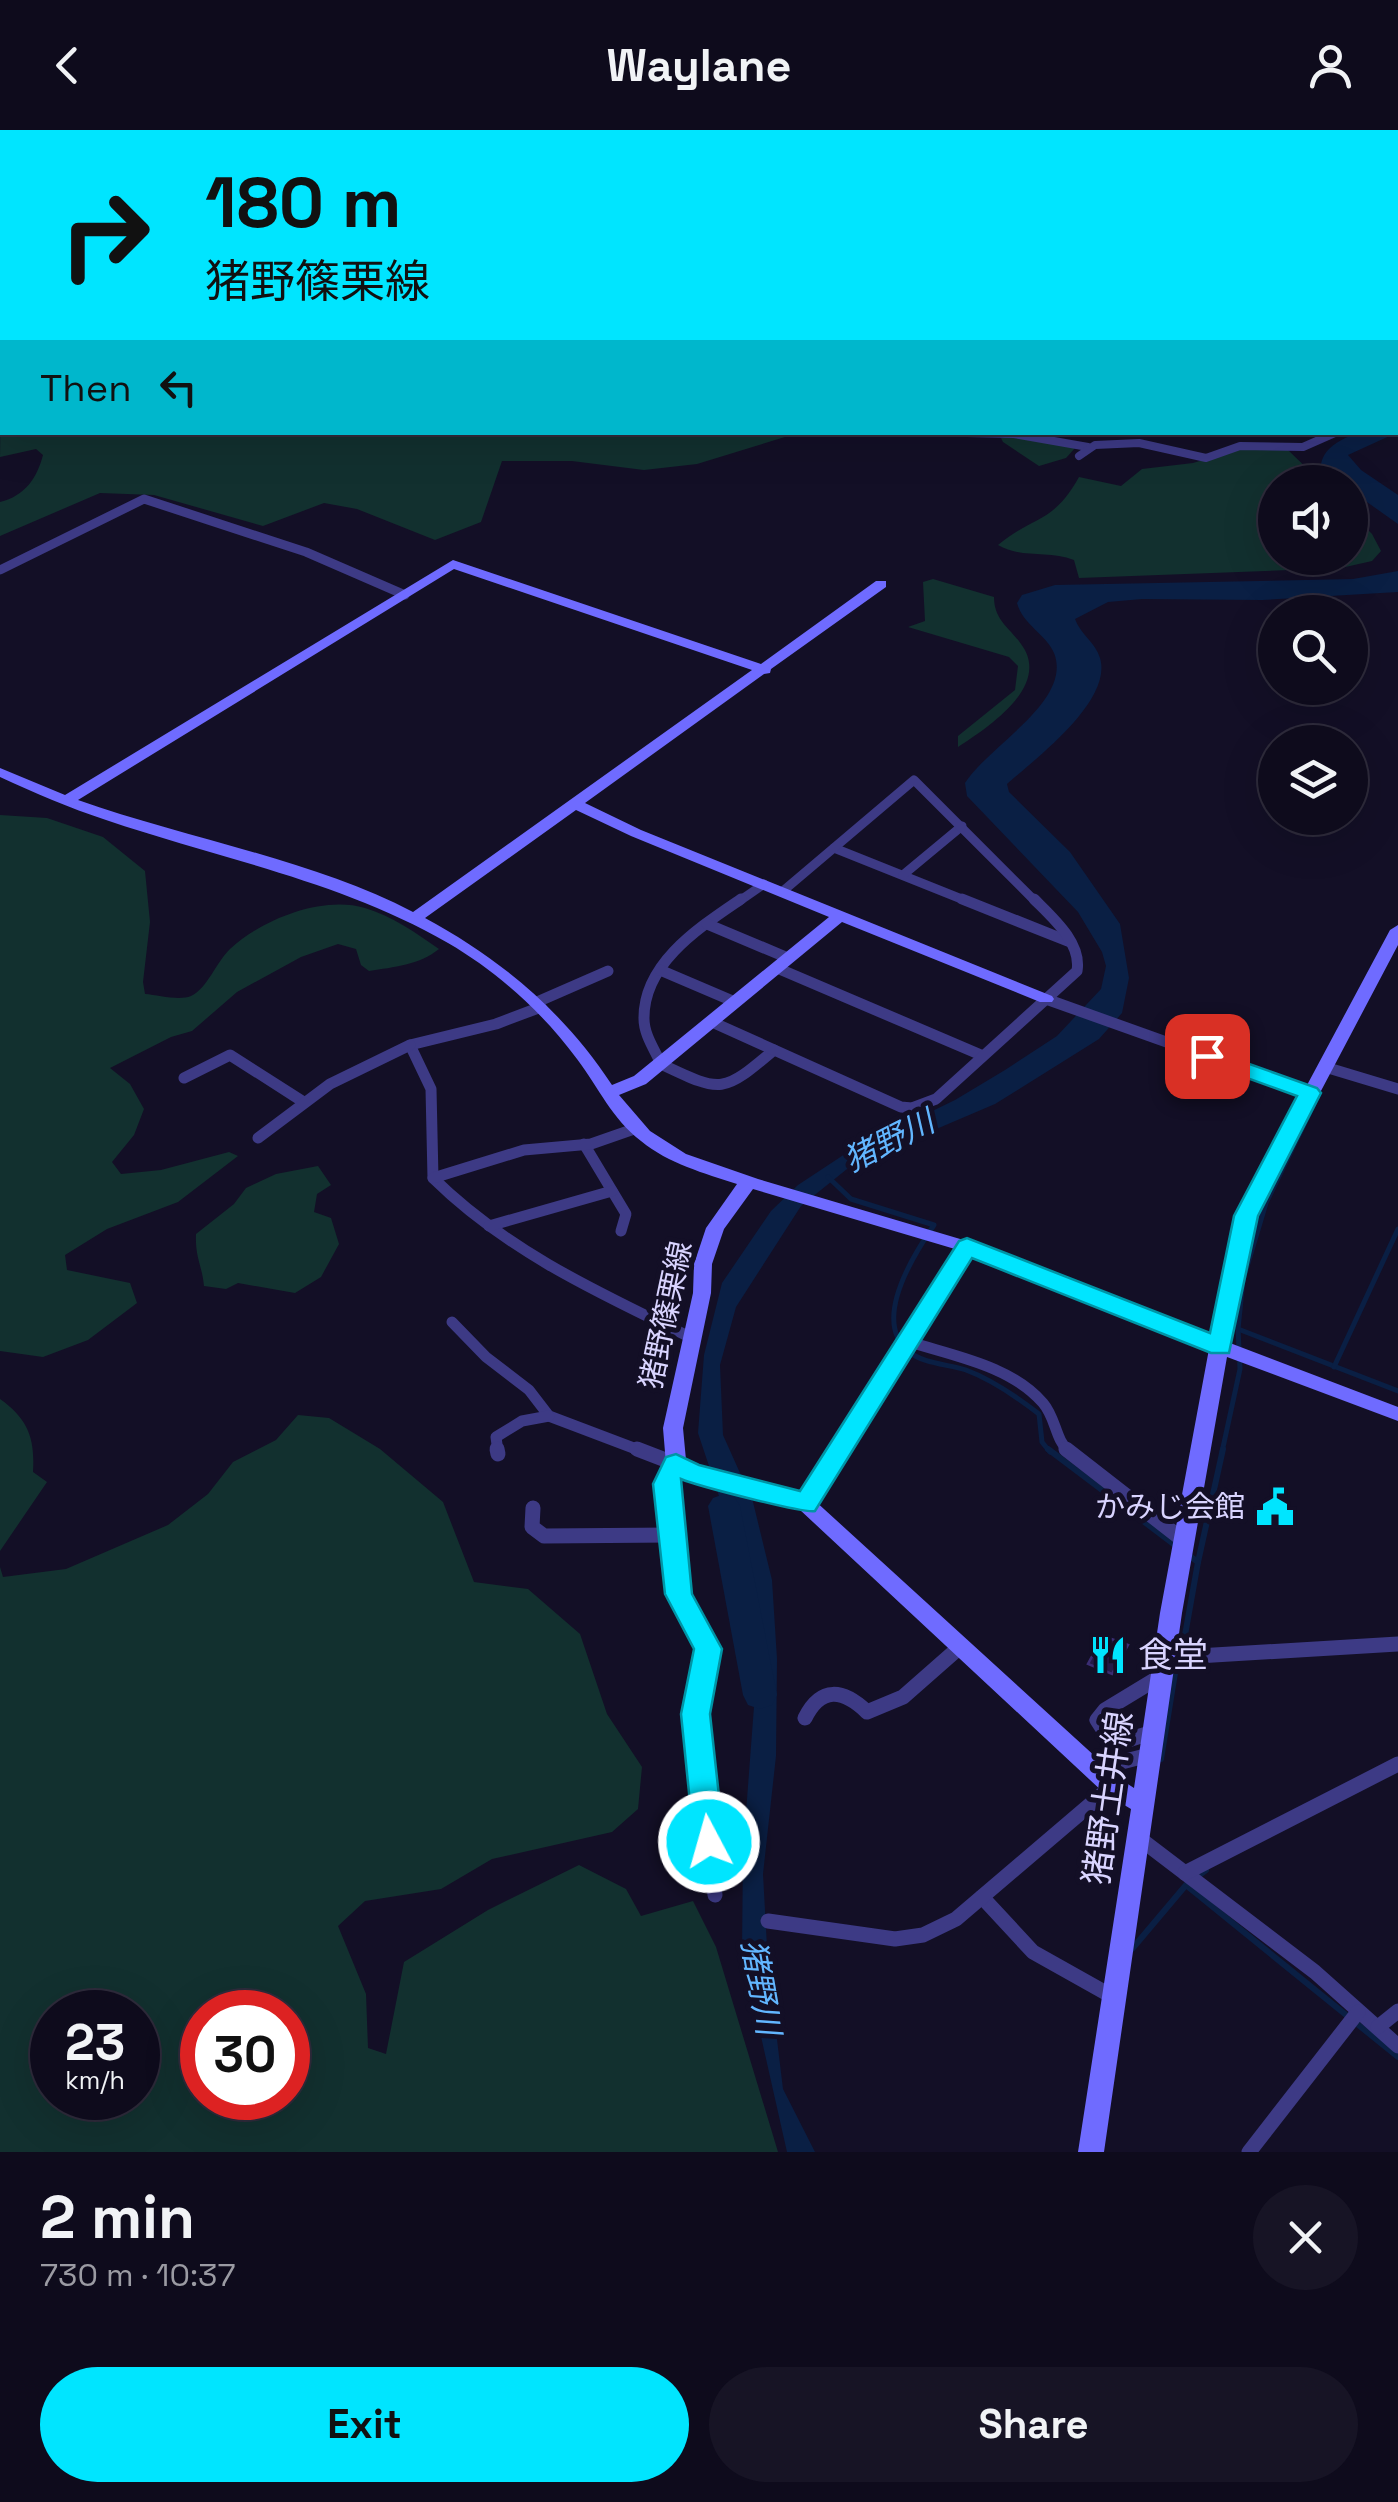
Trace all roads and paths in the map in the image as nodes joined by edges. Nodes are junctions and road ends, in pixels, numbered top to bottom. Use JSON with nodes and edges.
{"nodes":[{"id":1,"x":1020,"y":435,"type":"edge"},
{"id":2,"x":1330,"y":435,"type":"edge"},
{"id":3,"x":1088,"y":447,"type":"junction"},
{"id":4,"x":1079,"y":456,"type":"dead end"},
{"id":5,"x":0,"y":570,"type":"edge"},
{"id":6,"x":881,"y":584,"type":"dead end"},
{"id":7,"x":405,"y":595,"type":"junction"},
{"id":8,"x":765,"y":670,"type":"junction"},
{"id":9,"x":0,"y":772,"type":"edge"},
{"id":10,"x":68,"y":800,"type":"junction"},
{"id":11,"x":576,"y":804,"type":"junction"},
{"id":12,"x":962,"y":826,"type":"junction"},
{"id":13,"x":834,"y":848,"type":"junction"},
{"id":14,"x":903,"y":876,"type":"junction"},
{"id":15,"x":764,"y":884,"type":"junction"},
{"id":16,"x":783,"y":891,"type":"junction"},
{"id":17,"x":840,"y":916,"type":"junction"},
{"id":18,"x":415,"y":918,"type":"junction"},
{"id":19,"x":707,"y":924,"type":"junction"},
{"id":20,"x":1398,"y":930,"type":"edge"},
{"id":21,"x":1070,"y":942,"type":"junction"},
{"id":22,"x":783,"y":963,"type":"junction"},
{"id":23,"x":660,"y":970,"type":"junction"},
{"id":24,"x":608,"y":972,"type":"dead end"},
{"id":25,"x":1046,"y":999,"type":"junction"},
{"id":26,"x":735,"y":1002,"type":"junction"},
{"id":27,"x":539,"y":1004,"type":"junction"},
{"id":28,"x":712,"y":1022,"type":"junction"},
{"id":29,"x":410,"y":1045,"type":"junction"},
{"id":30,"x":774,"y":1050,"type":"junction"},
{"id":31,"x":981,"y":1055,"type":"junction"},
{"id":32,"x":660,"y":1064,"type":"junction"},
{"id":33,"x":1325,"y":1067,"type":"junction"},
{"id":34,"x":184,"y":1078,"type":"dead end"},
{"id":35,"x":1398,"y":1089,"type":"edge"},
{"id":36,"x":607,"y":1093,"type":"junction"},
{"id":37,"x":1310,"y":1093,"type":"junction"},
{"id":38,"x":302,"y":1101,"type":"junction"},
{"id":39,"x":634,"y":1129,"type":"junction"},
{"id":40,"x":258,"y":1138,"type":"dead end"},
{"id":41,"x":584,"y":1144,"type":"junction"},
{"id":42,"x":432,"y":1178,"type":"junction"},
{"id":43,"x":750,"y":1180,"type":"junction"},
{"id":44,"x":612,"y":1191,"type":"junction"},
{"id":45,"x":490,"y":1226,"type":"junction"},
{"id":46,"x":621,"y":1230,"type":"dead end"},
{"id":47,"x":967,"y":1246,"type":"junction"},
{"id":48,"x":452,"y":1322,"type":"dead end"},
{"id":49,"x":692,"y":1338,"type":"junction"},
{"id":50,"x":908,"y":1341,"type":"junction"},
{"id":51,"x":1220,"y":1347,"type":"junction"},
{"id":52,"x":1398,"y":1414,"type":"edge"},
{"id":53,"x":550,"y":1416,"type":"junction"},
{"id":54,"x":498,"y":1454,"type":"dead end"},
{"id":55,"x":684,"y":1469,"type":"junction"},
{"id":56,"x":806,"y":1504,"type":"junction"},
{"id":57,"x":533,"y":1508,"type":"dead end"},
{"id":58,"x":672,"y":1535,"type":"junction"},
{"id":59,"x":1183,"y":1540,"type":"junction"},
{"id":60,"x":1398,"y":1644,"type":"edge"},
{"id":61,"x":961,"y":1646,"type":"junction"},
{"id":62,"x":1162,"y":1667,"type":"junction"},
{"id":63,"x":806,"y":1718,"type":"dead end"},
{"id":64,"x":1153,"y":1732,"type":"junction"},
{"id":65,"x":1149,"y":1755,"type":"junction"},
{"id":66,"x":1091,"y":1763,"type":"junction"},
{"id":67,"x":1398,"y":1764,"type":"edge"},
{"id":68,"x":1112,"y":1786,"type":"junction"},
{"id":69,"x":1141,"y":1804,"type":"junction"},
{"id":70,"x":1139,"y":1838,"type":"junction"},
{"id":71,"x":1185,"y":1873,"type":"junction"},
{"id":72,"x":715,"y":1896,"type":"dead end"},
{"id":73,"x":982,"y":1897,"type":"junction"},
{"id":74,"x":768,"y":1921,"type":"dead end"},
{"id":75,"x":1115,"y":1998,"type":"junction"},
{"id":76,"x":1398,"y":2011,"type":"edge"},
{"id":77,"x":1358,"y":2012,"type":"junction"},
{"id":78,"x":1378,"y":2027,"type":"junction"},
{"id":79,"x":1398,"y":2046,"type":"edge"},
{"id":80,"x":1091,"y":2152,"type":"edge"},
{"id":81,"x":1249,"y":2152,"type":"edge"}],
"edges":[{"from":1,"to":3,"type":"street"},
{"from":2,"to":3,"type":"street"},
{"from":3,"to":4,"type":"street"},
{"from":5,"to":7,"type":"street"},
{"from":6,"to":8,"type":"street"},
{"from":7,"to":8,"type":"street"},
{"from":7,"to":10,"type":"street"},
{"from":8,"to":11,"type":"street"},
{"from":9,"to":10,"type":"street"},
{"from":10,"to":18,"type":"street"},
{"from":11,"to":15,"type":"street"},
{"from":11,"to":18,"type":"street"},
{"from":12,"to":13,"type":"street"},
{"from":12,"to":14,"type":"street"},
{"from":12,"to":21,"type":"street"},
{"from":13,"to":14,"type":"street"},
{"from":13,"to":16,"type":"street"},
{"from":14,"to":21,"type":"street"},
{"from":15,"to":16,"type":"street"},
{"from":15,"to":19,"type":"street"},
{"from":16,"to":17,"type":"street"},
{"from":17,"to":22,"type":"street"},
{"from":17,"to":25,"type":"street"},
{"from":18,"to":27,"type":"street"},
{"from":19,"to":22,"type":"street"},
{"from":19,"to":23,"type":"street"},
{"from":20,"to":33,"type":"street","name":"猪野土井線"},
{"from":21,"to":25,"type":"street"},
{"from":22,"to":26,"type":"street"},
{"from":22,"to":31,"type":"street"},
{"from":23,"to":26,"type":"street"},
{"from":23,"to":32,"type":"street"},
{"from":24,"to":27,"type":"street"},
{"from":25,"to":31,"type":"street"},
{"from":25,"to":37,"type":"street"},
{"from":26,"to":28,"type":"street"},
{"from":27,"to":29,"type":"street"},
{"from":27,"to":36,"type":"street"},
{"from":28,"to":30,"type":"street"},
{"from":28,"to":32,"type":"street"},
{"from":29,"to":38,"type":"street"},
{"from":29,"to":42,"type":"street"},
{"from":30,"to":31,"type":"street"},
{"from":30,"to":32,"type":"street"},
{"from":32,"to":36,"type":"street"},
{"from":33,"to":35,"type":"street"},
{"from":33,"to":37,"type":"street","name":"猪野土井線"},
{"from":34,"to":38,"type":"street"},
{"from":36,"to":39,"type":"street"},
{"from":37,"to":51,"type":"street","name":"猪野土井線"},
{"from":38,"to":40,"type":"street"},
{"from":39,"to":41,"type":"street"},
{"from":39,"to":43,"type":"street"},
{"from":41,"to":42,"type":"street"},
{"from":41,"to":44,"type":"street"},
{"from":42,"to":45,"type":"street"},
{"from":43,"to":47,"type":"street"},
{"from":43,"to":49,"type":"street","name":"猪野篠栗線"},
{"from":44,"to":45,"type":"street"},
{"from":44,"to":46,"type":"street"},
{"from":45,"to":49,"type":"street"},
{"from":47,"to":50,"type":"street"},
{"from":47,"to":51,"type":"street"},
{"from":48,"to":53,"type":"street"},
{"from":49,"to":55,"type":"street","name":"猪野篠栗線"},
{"from":50,"to":56,"type":"street"},
{"from":50,"to":59,"type":"street"},
{"from":51,"to":52,"type":"street"},
{"from":51,"to":59,"type":"street","name":"猪野土井線"},
{"from":53,"to":54,"type":"street"},
{"from":53,"to":55,"type":"street"},
{"from":55,"to":56,"type":"street"},
{"from":55,"to":58,"type":"street"},
{"from":56,"to":61,"type":"street"},
{"from":57,"to":58,"type":"street"},
{"from":58,"to":72,"type":"street"},
{"from":59,"to":62,"type":"street","name":"猪野土井線"},
{"from":60,"to":62,"type":"street"},
{"from":61,"to":63,"type":"street"},
{"from":61,"to":66,"type":"street"},
{"from":62,"to":64,"type":"street","name":"猪野土井線"},
{"from":62,"to":64,"type":"street"},
{"from":64,"to":65,"type":"street","name":"猪野土井線"},
{"from":65,"to":66,"type":"street"},
{"from":65,"to":69,"type":"street","name":"猪野土井線"},
{"from":66,"to":68,"type":"street"},
{"from":67,"to":71,"type":"street"},
{"from":68,"to":69,"type":"street"},
{"from":68,"to":73,"type":"street"},
{"from":69,"to":70,"type":"street","name":"猪野土井線"},
{"from":70,"to":71,"type":"street"},
{"from":70,"to":75,"type":"street","name":"猪野土井線"},
{"from":71,"to":77,"type":"street"},
{"from":73,"to":74,"type":"street"},
{"from":73,"to":75,"type":"street"},
{"from":75,"to":80,"type":"street","name":"猪野土井線"},
{"from":76,"to":78,"type":"street"},
{"from":77,"to":78,"type":"street"},
{"from":77,"to":81,"type":"street"},
{"from":78,"to":79,"type":"street"}]}
